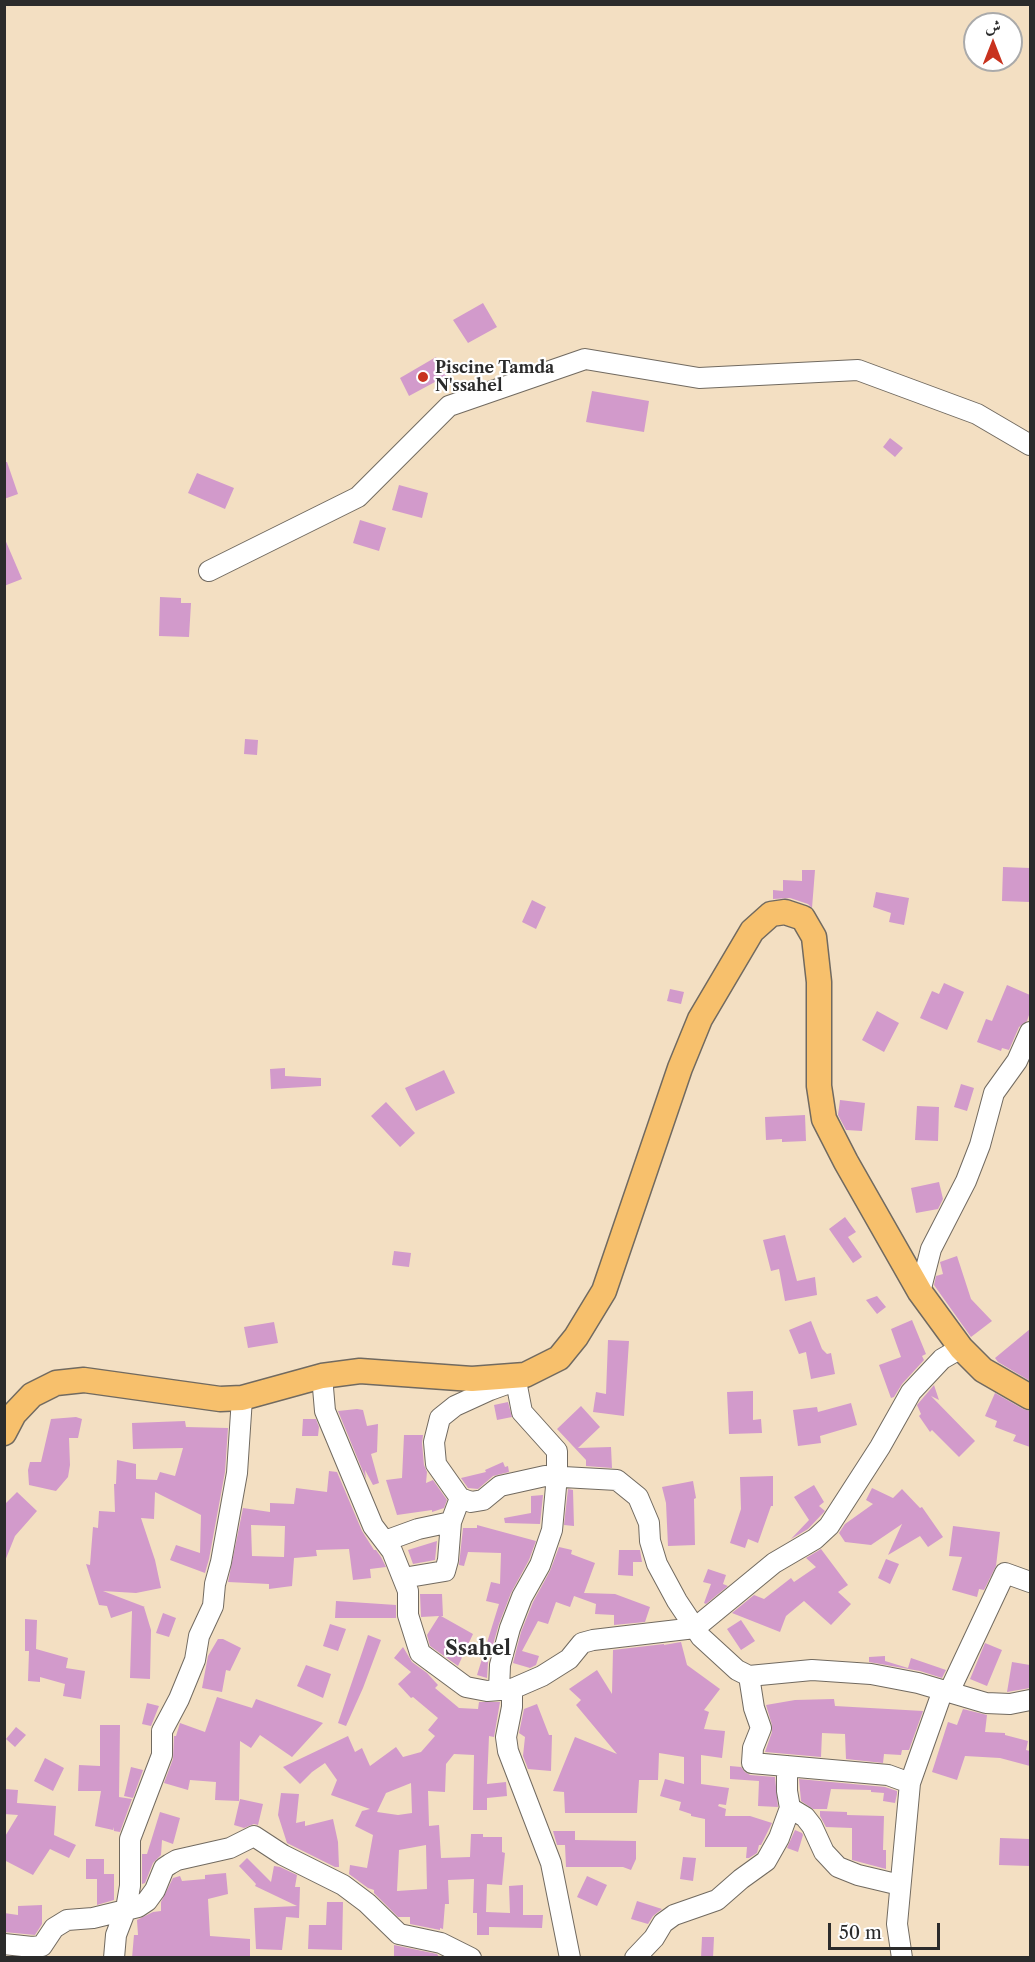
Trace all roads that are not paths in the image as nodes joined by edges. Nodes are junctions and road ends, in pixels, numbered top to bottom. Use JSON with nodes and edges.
{"nodes":[{"id":1,"x":1030,"y":446,"type":"edge"},
{"id":2,"x":209,"y":570,"type":"dead end"},
{"id":3,"x":1030,"y":1032,"type":"edge"},
{"id":4,"x":920,"y":1292,"type":"junction"},
{"id":5,"x":961,"y":1348,"type":"junction"},
{"id":6,"x":322,"y":1376,"type":"junction"},
{"id":7,"x":521,"y":1378,"type":"junction"},
{"id":8,"x":1030,"y":1397,"type":"edge"},
{"id":9,"x":242,"y":1398,"type":"junction"},
{"id":10,"x":4,"y":1432,"type":"edge"},
{"id":11,"x":557,"y":1476,"type":"junction"},
{"id":12,"x":460,"y":1498,"type":"junction"},
{"id":13,"x":451,"y":1522,"type":"junction"},
{"id":14,"x":385,"y":1541,"type":"junction"},
{"id":15,"x":403,"y":1578,"type":"junction"},
{"id":16,"x":1030,"y":1582,"type":"edge"},
{"id":17,"x":695,"y":1628,"type":"junction"},
{"id":18,"x":749,"y":1677,"type":"junction"},
{"id":19,"x":505,"y":1689,"type":"junction"},
{"id":20,"x":946,"y":1691,"type":"junction"},
{"id":21,"x":1030,"y":1700,"type":"edge"},
{"id":22,"x":787,"y":1766,"type":"junction"},
{"id":23,"x":910,"y":1783,"type":"junction"},
{"id":24,"x":790,"y":1808,"type":"junction"},
{"id":25,"x":900,"y":1886,"type":"junction"},
{"id":26,"x":126,"y":1909,"type":"junction"},
{"id":27,"x":4,"y":1944,"type":"edge"},
{"id":28,"x":114,"y":1958,"type":"edge"},
{"id":29,"x":471,"y":1958,"type":"edge"},
{"id":30,"x":570,"y":1958,"type":"edge"},
{"id":31,"x":635,"y":1958,"type":"edge"},
{"id":32,"x":902,"y":1958,"type":"edge"}],
"edges":[{"from":1,"to":2,"type":"street"},
{"from":3,"to":4,"type":"street"},
{"from":4,"to":5,"type":"main road"},
{"from":4,"to":7,"type":"main road"},
{"from":5,"to":8,"type":"main road"},
{"from":5,"to":17,"type":"street"},
{"from":6,"to":7,"type":"main road"},
{"from":6,"to":9,"type":"main road"},
{"from":6,"to":14,"type":"street"},
{"from":7,"to":11,"type":"street"},
{"from":7,"to":12,"type":"street"},
{"from":9,"to":10,"type":"main road"},
{"from":9,"to":26,"type":"street"},
{"from":11,"to":12,"type":"street"},
{"from":11,"to":17,"type":"street"},
{"from":11,"to":19,"type":"street"},
{"from":12,"to":13,"type":"street"},
{"from":13,"to":14,"type":"street"},
{"from":13,"to":15,"type":"street"},
{"from":14,"to":15,"type":"street"},
{"from":15,"to":19,"type":"street"},
{"from":16,"to":20,"type":"street"},
{"from":17,"to":18,"type":"street"},
{"from":17,"to":19,"type":"street"},
{"from":18,"to":20,"type":"street"},
{"from":18,"to":22,"type":"street"},
{"from":19,"to":30,"type":"street"},
{"from":20,"to":21,"type":"street"},
{"from":20,"to":23,"type":"street"},
{"from":22,"to":23,"type":"street"},
{"from":22,"to":24,"type":"street"},
{"from":23,"to":25,"type":"street"},
{"from":24,"to":25,"type":"street"},
{"from":24,"to":31,"type":"street"},
{"from":25,"to":32,"type":"street"},
{"from":26,"to":27,"type":"street"},
{"from":26,"to":28,"type":"street"},
{"from":26,"to":29,"type":"street"}]}
